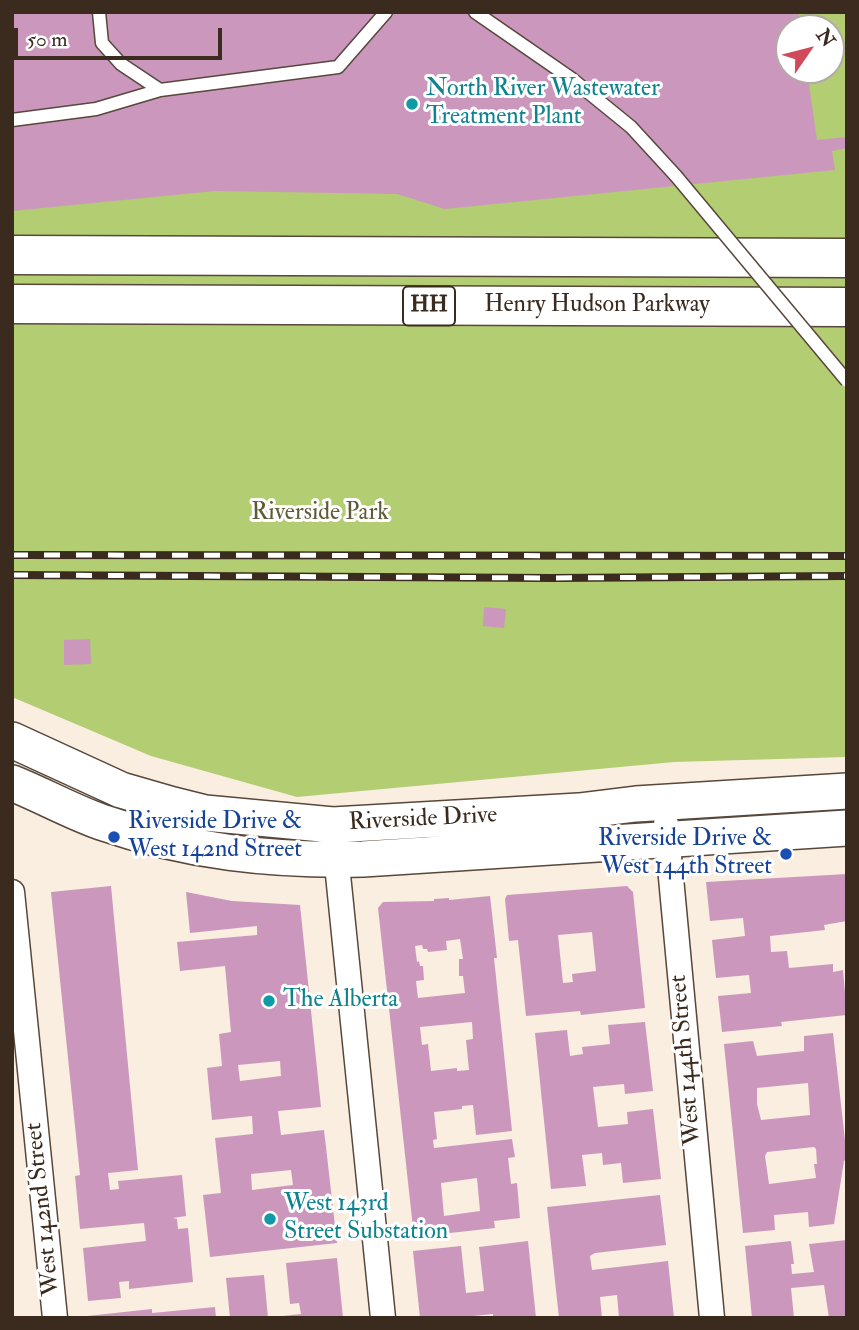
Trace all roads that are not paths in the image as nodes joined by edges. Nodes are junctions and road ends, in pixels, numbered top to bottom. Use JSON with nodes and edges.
{"nodes":[{"id":1,"x":99,"y":12,"type":"edge"},
{"id":2,"x":386,"y":12,"type":"edge"},
{"id":3,"x":475,"y":12,"type":"edge"},
{"id":4,"x":160,"y":90,"type":"junction"},
{"id":5,"x":12,"y":120,"type":"edge"},
{"id":6,"x":12,"y":255,"type":"edge"},
{"id":7,"x":847,"y":258,"type":"edge"},
{"id":8,"x":12,"y":304,"type":"edge"},
{"id":9,"x":847,"y":307,"type":"edge"},
{"id":10,"x":847,"y":381,"type":"edge"},
{"id":11,"x":19,"y":743,"type":"edge"},
{"id":12,"x":13,"y":787,"type":"edge"},
{"id":13,"x":847,"y":791,"type":"edge"},
{"id":14,"x":664,"y":802,"type":"junction"},
{"id":15,"x":333,"y":825,"type":"junction"},
{"id":16,"x":847,"y":828,"type":"edge"},
{"id":17,"x":667,"y":839,"type":"junction"},
{"id":18,"x":336,"y":859,"type":"junction"},
{"id":19,"x":12,"y":892,"type":"edge"},
{"id":20,"x":55,"y":1318,"type":"edge"},
{"id":21,"x":383,"y":1318,"type":"edge"},
{"id":22,"x":712,"y":1318,"type":"edge"}],
"edges":[{"from":1,"to":4,"type":"lane"},
{"from":2,"to":4,"type":"lane"},
{"from":3,"to":10,"type":"lane","bridge":true},
{"from":4,"to":5,"type":"lane"},
{"from":6,"to":7,"type":"highway","name":"Henry Hudson Parkway","number":"HH"},
{"from":8,"to":9,"type":"highway","name":"Henry Hudson Parkway","number":"HH"},
{"from":11,"to":12,"type":"street"},
{"from":11,"to":15,"type":"main road","name":"Riverside Drive"},
{"from":12,"to":18,"type":"main road","name":"Riverside Drive"},
{"from":13,"to":14,"type":"main road","name":"Riverside Drive"},
{"from":14,"to":15,"type":"main road","name":"Riverside Drive"},
{"from":14,"to":17,"type":"street","name":"West 144th Street"},
{"from":15,"to":18,"type":"street"},
{"from":16,"to":17,"type":"main road","name":"Riverside Drive"},
{"from":17,"to":18,"type":"main road","name":"Riverside Drive"},
{"from":17,"to":22,"type":"street","name":"West 144th Street"},
{"from":18,"to":21,"type":"street"},
{"from":19,"to":20,"type":"street","name":"West 142nd Street"}]}
